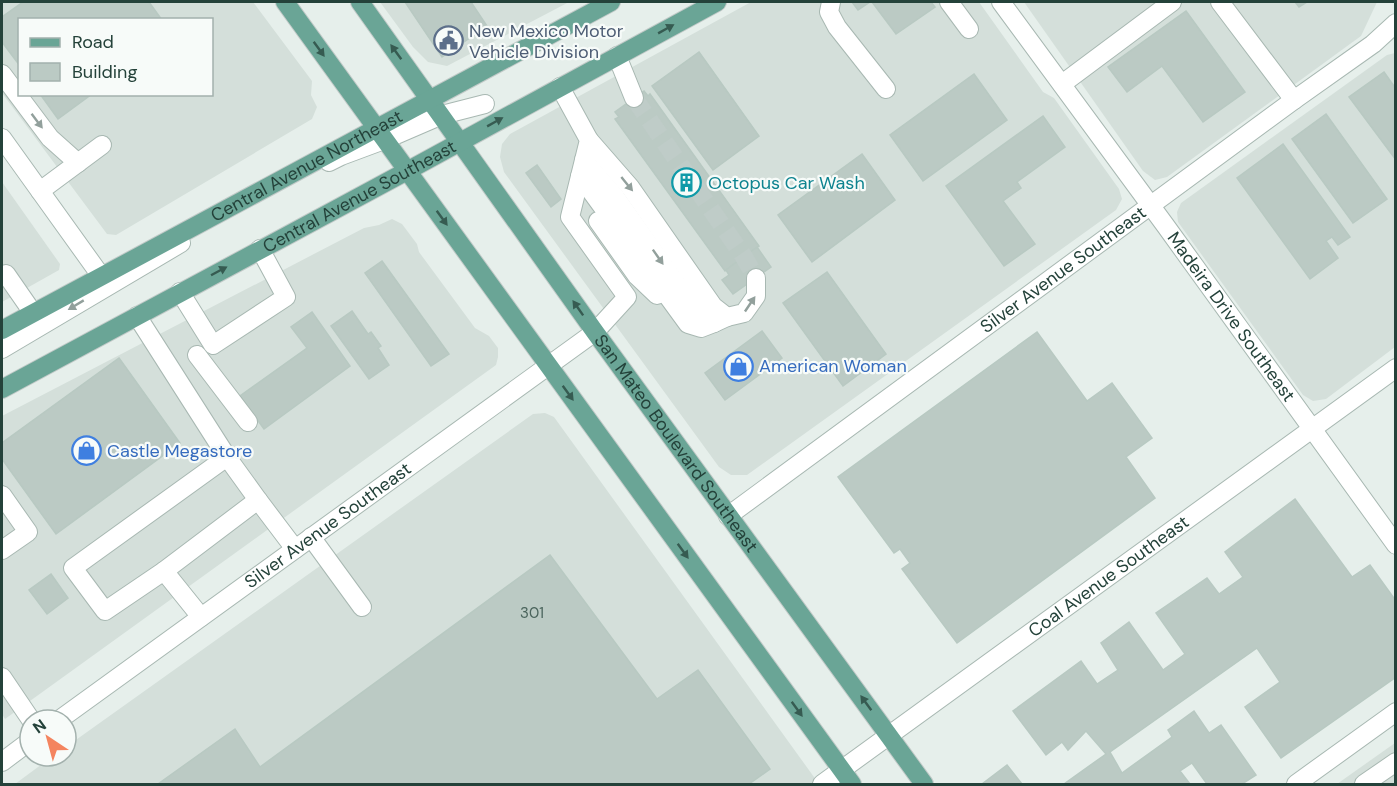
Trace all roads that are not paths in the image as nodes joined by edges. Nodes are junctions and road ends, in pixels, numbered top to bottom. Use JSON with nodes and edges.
{"nodes":[{"id":1,"x":285,"y":2,"type":"edge"},
{"id":2,"x":360,"y":2,"type":"edge"},
{"id":3,"x":612,"y":2,"type":"edge"},
{"id":4,"x":717,"y":2,"type":"edge"},
{"id":5,"x":831,"y":2,"type":"edge"},
{"id":6,"x":949,"y":2,"type":"edge"},
{"id":7,"x":1001,"y":2,"type":"edge"},
{"id":8,"x":1172,"y":2,"type":"edge"},
{"id":9,"x":1220,"y":2,"type":"edge"},
{"id":10,"x":1395,"y":23,"type":"edge"},
{"id":11,"x":969,"y":29,"type":"dead end"},
{"id":12,"x":617,"y":56,"type":"junction"},
{"id":13,"x":2,"y":74,"type":"edge"},
{"id":14,"x":1062,"y":84,"type":"junction"},
{"id":15,"x":560,"y":87,"type":"junction"},
{"id":16,"x":886,"y":89,"type":"dead end"},
{"id":17,"x":18,"y":95,"type":"edge"},
{"id":18,"x":18,"y":96,"type":"edge"},
{"id":19,"x":634,"y":98,"type":"tunnel mouth"},
{"id":20,"x":431,"y":100,"type":"junction"},
{"id":21,"x":1294,"y":100,"type":"junction"},
{"id":22,"x":484,"y":104,"type":"dead end"},
{"id":23,"x":442,"y":116,"type":"junction"},
{"id":24,"x":380,"y":135,"type":"junction"},
{"id":25,"x":2,"y":138,"type":"edge"},
{"id":26,"x":589,"y":140,"type":"junction"},
{"id":27,"x":460,"y":141,"type":"junction"},
{"id":28,"x":102,"y":145,"type":"dead end"},
{"id":29,"x":78,"y":163,"type":"junction"},
{"id":30,"x":407,"y":171,"type":"junction"},
{"id":31,"x":580,"y":175,"type":"junction"},
{"id":32,"x":40,"y":190,"type":"junction"},
{"id":33,"x":1151,"y":206,"type":"junction"},
{"id":34,"x":260,"y":249,"type":"junction"},
{"id":35,"x":6,"y":274,"type":"dead end"},
{"id":36,"x":101,"y":276,"type":"junction"},
{"id":37,"x":756,"y":278,"type":"tunnel mouth"},
{"id":38,"x":180,"y":292,"type":"junction"},
{"id":39,"x":33,"y":313,"type":"junction"},
{"id":40,"x":137,"y":316,"type":"junction"},
{"id":41,"x":721,"y":320,"type":"junction"},
{"id":42,"x":2,"y":330,"type":"edge"},
{"id":43,"x":595,"y":332,"type":"junction"},
{"id":44,"x":213,"y":345,"type":"junction"},
{"id":45,"x":2,"y":349,"type":"edge"},
{"id":46,"x":197,"y":355,"type":"junction"},
{"id":47,"x":548,"y":366,"type":"junction"},
{"id":48,"x":1395,"y":368,"type":"edge"},
{"id":49,"x":172,"y":372,"type":"junction"},
{"id":50,"x":2,"y":389,"type":"edge"},
{"id":51,"x":248,"y":422,"type":"dead end"},
{"id":52,"x":1312,"y":429,"type":"junction"},
{"id":53,"x":227,"y":457,"type":"junction"},
{"id":54,"x":2,"y":495,"type":"edge"},
{"id":55,"x":258,"y":500,"type":"junction"},
{"id":56,"x":728,"y":516,"type":"junction"},
{"id":57,"x":311,"y":537,"type":"junction"},
{"id":58,"x":1395,"y":545,"type":"edge"},
{"id":59,"x":295,"y":549,"type":"junction"},
{"id":60,"x":2,"y":550,"type":"edge"},
{"id":61,"x":164,"y":571,"type":"junction"},
{"id":62,"x":362,"y":608,"type":"dead end"},
{"id":63,"x":201,"y":617,"type":"junction"},
{"id":64,"x":2,"y":677,"type":"edge"},
{"id":65,"x":23,"y":708,"type":"edge"},
{"id":66,"x":76,"y":708,"type":"edge"},
{"id":67,"x":1395,"y":712,"type":"edge"},
{"id":68,"x":889,"y":735,"type":"junction"},
{"id":69,"x":18,"y":750,"type":"edge"},
{"id":70,"x":2,"y":762,"type":"edge"},
{"id":71,"x":1395,"y":762,"type":"edge"},
{"id":72,"x":847,"y":778,"type":"edge"},
{"id":73,"x":822,"y":784,"type":"edge"},
{"id":74,"x":924,"y":784,"type":"edge"},
{"id":75,"x":1296,"y":784,"type":"edge"},
{"id":76,"x":1364,"y":784,"type":"edge"}],
"edges":[{"from":1,"to":24,"type":"main road","one_way":true},
{"from":20,"to":2,"type":"main road","name":"San Mateo Boulevard Southeast","one_way":true},
{"from":3,"to":20,"type":"main road","name":"Central Avenue Northeast"},
{"from":12,"to":4,"type":"main road","name":"Central Avenue Southeast","one_way":true},
{"from":5,"to":16,"type":"street"},
{"from":6,"to":11,"type":"street"},
{"from":7,"to":14,"type":"street","name":"Madeira Drive Southeast"},
{"from":8,"to":14,"type":"street"},
{"from":9,"to":21,"type":"street"},
{"from":10,"to":21,"type":"street","name":"Silver Avenue Southeast"},
{"from":12,"to":15,"type":"main road","name":"Central Avenue Southeast"},
{"from":12,"to":19,"type":"street"},
{"from":13,"to":17,"type":"street","one_way":true},
{"from":14,"to":33,"type":"street","name":"Madeira Drive Southeast"},
{"from":15,"to":26,"type":"street"},
{"from":27,"to":15,"type":"main road","name":"Central Avenue Southeast","one_way":true},
{"from":18,"to":29,"type":"street","one_way":true},
{"from":20,"to":23,"type":"main road","name":"San Mateo Boulevard Southeast"},
{"from":20,"to":24,"type":"main road","name":"Central Avenue Northeast"},
{"from":21,"to":33,"type":"street","name":"Silver Avenue Southeast"},
{"from":22,"to":23,"type":"street","name":"Central Avenue Northeast"},
{"from":23,"to":24,"type":"street","name":"Central Avenue Northeast"},
{"from":23,"to":27,"type":"main road","name":"San Mateo Boulevard Southeast"},
{"from":24,"to":30,"type":"main road"},
{"from":24,"to":36,"type":"main road","name":"Central Avenue Northeast"},
{"from":24,"to":45,"type":"street","name":"Central Avenue Northeast","one_way":true},
{"from":25,"to":32,"type":"street"},
{"from":26,"to":31,"type":"street"},
{"from":26,"to":41,"type":"street","one_way":true},
{"from":27,"to":30,"type":"main road","name":"Central Avenue Southeast"},
{"from":43,"to":27,"type":"main road","name":"San Mateo Boulevard Southeast","one_way":true},
{"from":28,"to":29,"type":"street"},
{"from":29,"to":32,"type":"street"},
{"from":30,"to":34,"type":"main road","name":"Central Avenue Southeast"},
{"from":30,"to":47,"type":"main road","one_way":true},
{"from":31,"to":41,"type":"street","one_way":true},
{"from":31,"to":41,"type":"street"},
{"from":31,"to":43,"type":"street","name":"Silver Avenue Southeast"},
{"from":32,"to":36,"type":"street"},
{"from":33,"to":52,"type":"street","name":"Madeira Drive Southeast"},
{"from":33,"to":56,"type":"street","name":"Silver Avenue Southeast"},
{"from":38,"to":34,"type":"main road","name":"Central Avenue Southeast","one_way":true},
{"from":34,"to":44,"type":"street"},
{"from":35,"to":39,"type":"street"},
{"from":36,"to":39,"type":"main road","name":"Central Avenue Northeast"},
{"from":41,"to":37,"type":"street","one_way":true},
{"from":38,"to":40,"type":"main road","name":"Central Avenue Southeast"},
{"from":38,"to":44,"type":"street"},
{"from":39,"to":42,"type":"main road","name":"Central Avenue Northeast"},
{"from":40,"to":49,"type":"street"},
{"from":40,"to":50,"type":"main road","name":"Central Avenue Southeast"},
{"from":43,"to":47,"type":"street","name":"Silver Avenue Southeast"},
{"from":43,"to":56,"type":"main road","name":"San Mateo Boulevard Southeast"},
{"from":44,"to":46,"type":"street"},
{"from":46,"to":49,"type":"street"},
{"from":46,"to":51,"type":"street"},
{"from":47,"to":57,"type":"street","name":"Silver Avenue Southeast"},
{"from":47,"to":72,"type":"main road","one_way":true},
{"from":48,"to":52,"type":"street","name":"Coal Avenue Southeast"},
{"from":49,"to":53,"type":"street"},
{"from":52,"to":58,"type":"street","name":"Madeira Drive Southeast"},
{"from":52,"to":68,"type":"street","name":"Coal Avenue Southeast"},
{"from":53,"to":55,"type":"street"},
{"from":53,"to":61,"type":"street"},
{"from":54,"to":60,"type":"street"},
{"from":55,"to":59,"type":"street"},
{"from":55,"to":61,"type":"street"},
{"from":68,"to":56,"type":"main road","name":"San Mateo Boulevard Southeast","one_way":true},
{"from":57,"to":59,"type":"street","name":"Silver Avenue Southeast"},
{"from":57,"to":62,"type":"street"},
{"from":59,"to":63,"type":"street","name":"Silver Avenue Southeast"},
{"from":61,"to":63,"type":"street"},
{"from":63,"to":66,"type":"street","name":"Silver Avenue Southeast"},
{"from":64,"to":65,"type":"street"},
{"from":67,"to":75,"type":"street"},
{"from":68,"to":72,"type":"street","name":"Coal Avenue Southeast"},
{"from":68,"to":74,"type":"main road","name":"San Mateo Boulevard Southeast"},
{"from":69,"to":70,"type":"street"},
{"from":71,"to":76,"type":"street"},
{"from":72,"to":73,"type":"street","name":"Coal Avenue Southeast"}]}
